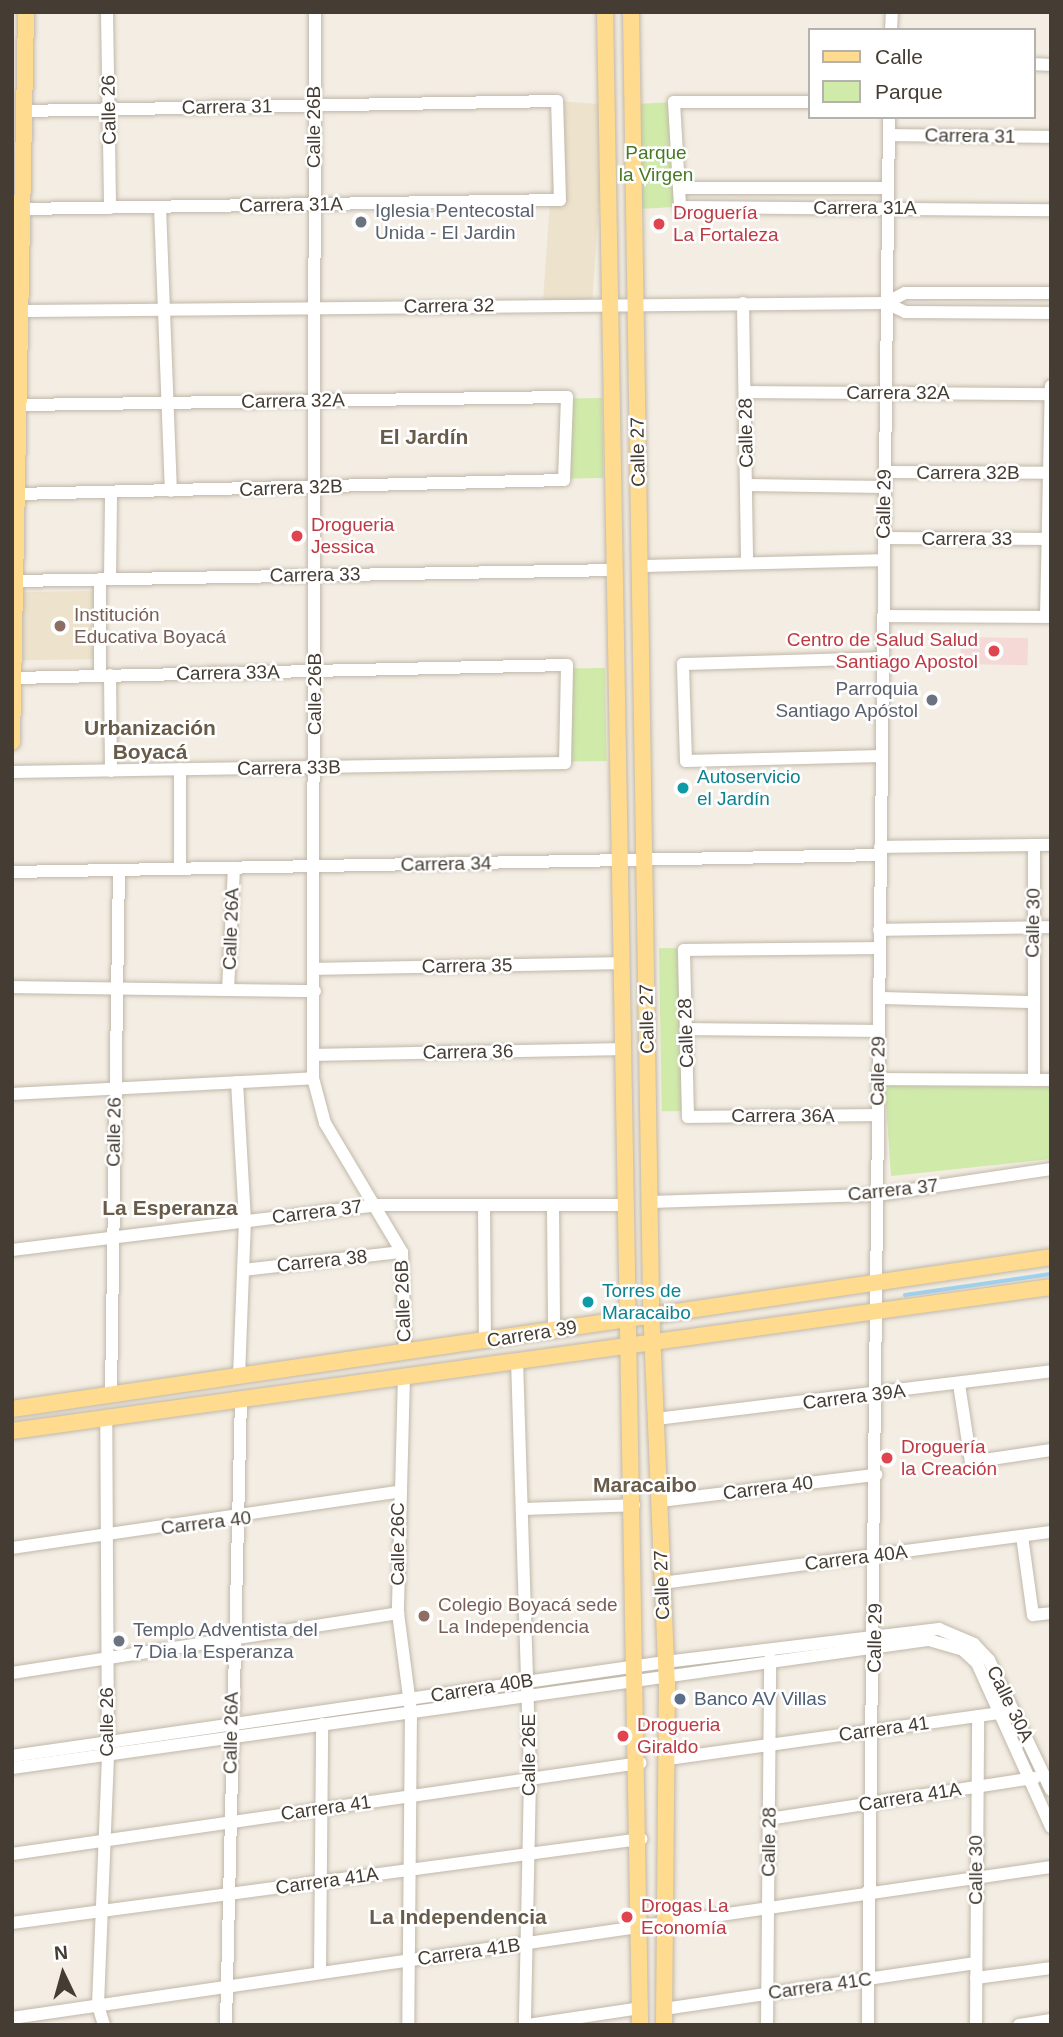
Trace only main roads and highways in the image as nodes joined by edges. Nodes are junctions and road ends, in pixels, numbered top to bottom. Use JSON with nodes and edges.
{"nodes":[{"id":1,"x":26,"y":12,"type":"edge"},
{"id":2,"x":605,"y":12,"type":"edge"},
{"id":3,"x":631,"y":12,"type":"edge"},
{"id":4,"x":16,"y":307,"type":"edge"},
{"id":5,"x":12,"y":742,"type":"edge"},
{"id":6,"x":1051,"y":1257,"type":"edge"},
{"id":7,"x":902,"y":1279,"type":"junction"},
{"id":8,"x":847,"y":1286,"type":"junction"},
{"id":9,"x":1051,"y":1287,"type":"edge"},
{"id":10,"x":901,"y":1308,"type":"junction"},
{"id":11,"x":652,"y":1315,"type":"junction"},
{"id":12,"x":849,"y":1315,"type":"junction"},
{"id":13,"x":627,"y":1318,"type":"junction"},
{"id":14,"x":653,"y":1341,"type":"junction"},
{"id":15,"x":628,"y":1345,"type":"junction"},
{"id":16,"x":12,"y":1409,"type":"edge"},
{"id":17,"x":12,"y":1432,"type":"edge"},
{"id":18,"x":664,"y":2017,"type":"edge"},
{"id":19,"x":640,"y":2025,"type":"edge"}],
"edges":[{"from":1,"to":4,"type":"main road"},
{"from":2,"to":13,"type":"main road","name":"Calle 27"},
{"from":3,"to":11,"type":"main road","name":"Calle 27"},
{"from":4,"to":5,"type":"main road"},
{"from":6,"to":7,"type":"main road","name":"Carrera 39"},
{"from":7,"to":8,"type":"main road","name":"Carrera 39"},
{"from":7,"to":10,"type":"main road"},
{"from":8,"to":11,"type":"main road","name":"Carrera 39"},
{"from":8,"to":12,"type":"main road"},
{"from":9,"to":10,"type":"main road","name":"Carrera 39"},
{"from":10,"to":12,"type":"main road","name":"Carrera 39"},
{"from":11,"to":13,"type":"main road","name":"Carrera 39"},
{"from":11,"to":14,"type":"main road","name":"Calle 27"},
{"from":12,"to":14,"type":"main road","name":"Carrera 39"},
{"from":13,"to":15,"type":"main road","name":"Calle 27"},
{"from":13,"to":16,"type":"main road","name":"Carrera 39"},
{"from":14,"to":15,"type":"main road","name":"Carrera 39"},
{"from":14,"to":18,"type":"main road","name":"Calle 27"},
{"from":15,"to":17,"type":"main road","name":"Carrera 39"},
{"from":15,"to":19,"type":"main road","name":"Calle 27"}]}
